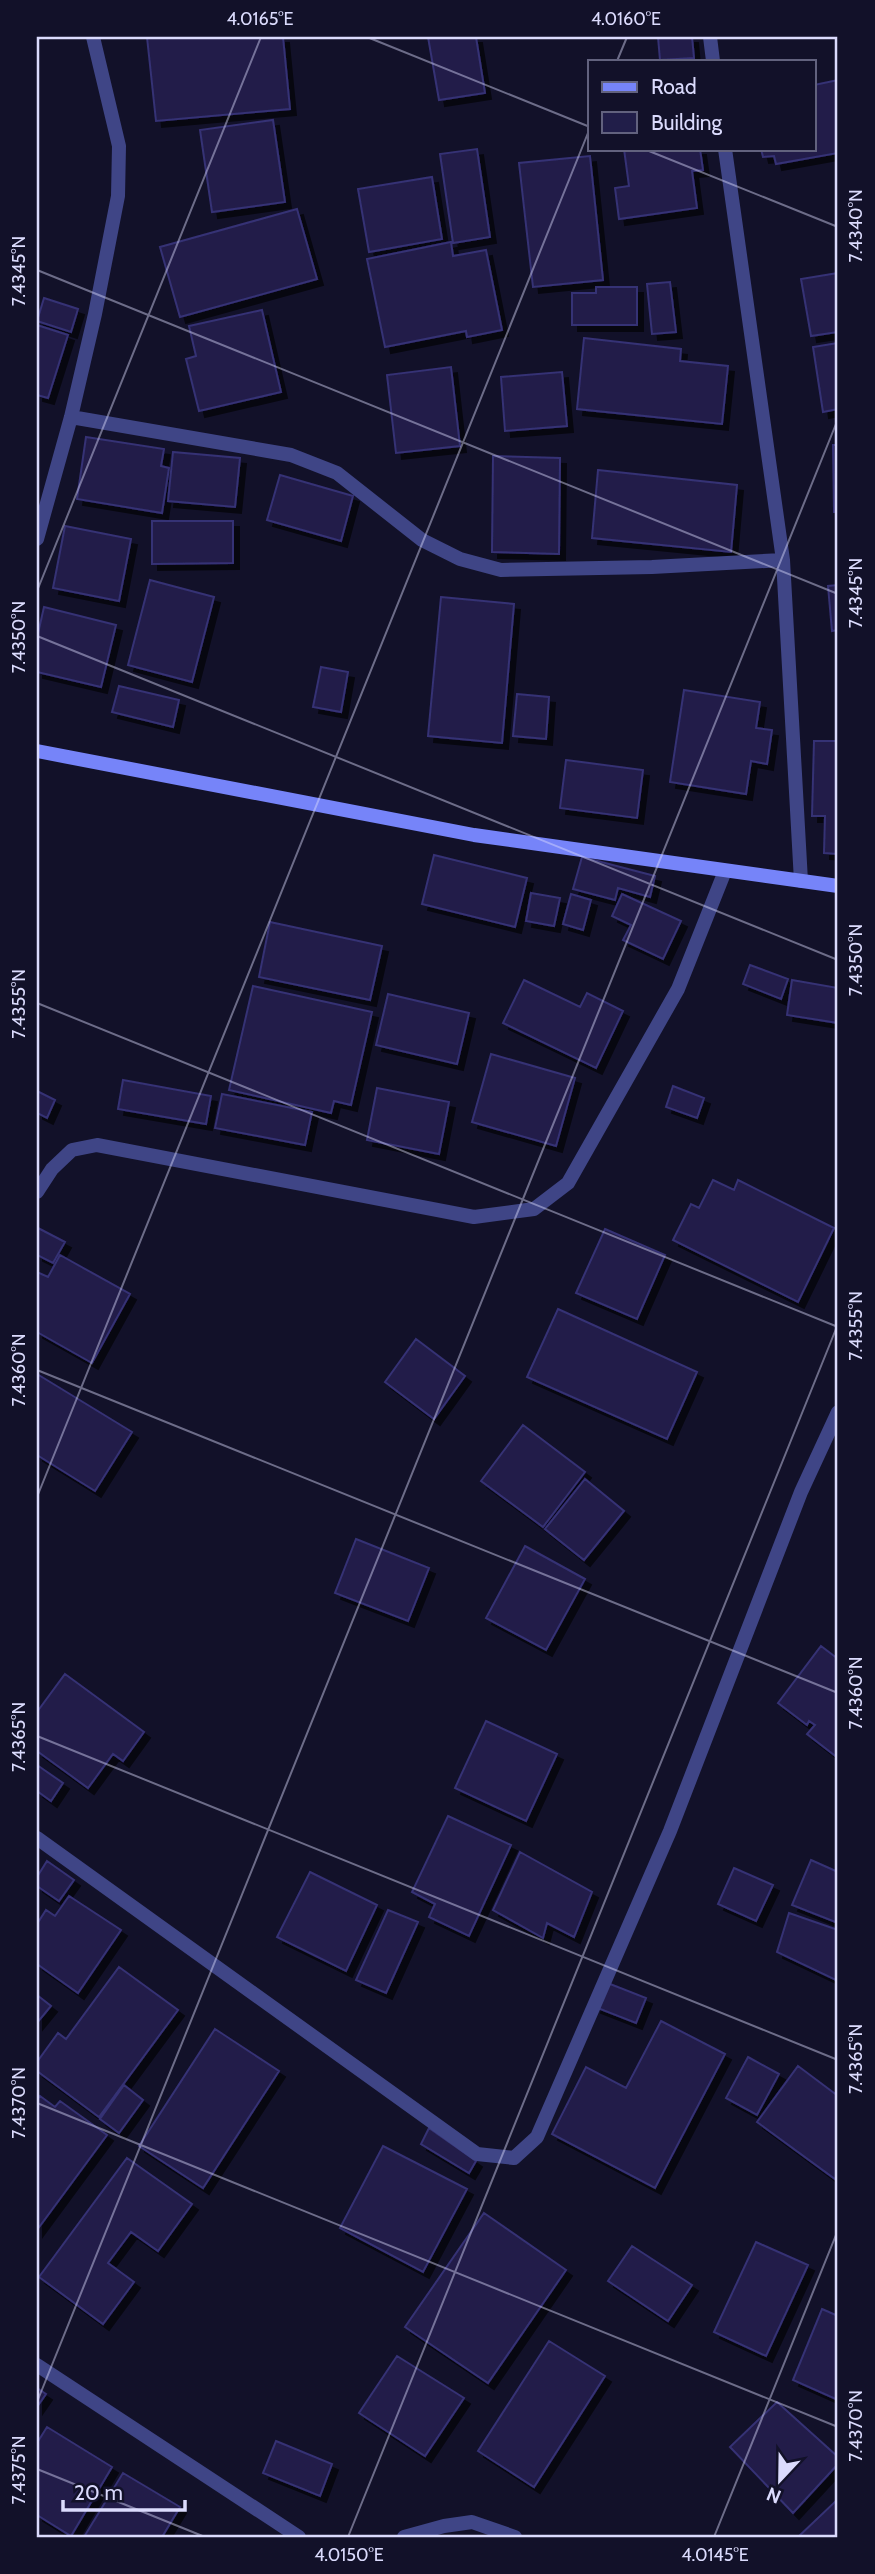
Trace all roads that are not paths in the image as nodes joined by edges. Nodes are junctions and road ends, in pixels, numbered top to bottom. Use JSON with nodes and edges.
{"nodes":[{"id":1,"x":93,"y":37,"type":"edge"},
{"id":2,"x":710,"y":37,"type":"edge"},
{"id":3,"x":713,"y":60,"type":"edge"},
{"id":4,"x":725,"y":150,"type":"edge"},
{"id":5,"x":71,"y":417,"type":"junction"},
{"id":6,"x":37,"y":539,"type":"edge"},
{"id":7,"x":783,"y":560,"type":"junction"},
{"id":8,"x":37,"y":751,"type":"edge"},
{"id":9,"x":725,"y":871,"type":"junction"},
{"id":10,"x":801,"y":881,"type":"junction"},
{"id":11,"x":838,"y":886,"type":"edge"},
{"id":12,"x":37,"y":1192,"type":"edge"},
{"id":13,"x":838,"y":1412,"type":"edge"},
{"id":14,"x":37,"y":1838,"type":"edge"},
{"id":15,"x":37,"y":2365,"type":"edge"},
{"id":16,"x":299,"y":2537,"type":"edge"},
{"id":17,"x":404,"y":2537,"type":"edge"},
{"id":18,"x":515,"y":2537,"type":"edge"}],
"edges":[{"from":1,"to":5,"type":"street"},
{"from":2,"to":3,"type":"street"},
{"from":4,"to":7,"type":"street"},
{"from":5,"to":6,"type":"street"},
{"from":5,"to":7,"type":"street"},
{"from":7,"to":10,"type":"street"},
{"from":8,"to":9,"type":"street"},
{"from":9,"to":10,"type":"street"},
{"from":9,"to":12,"type":"street"},
{"from":10,"to":11,"type":"street"},
{"from":13,"to":14,"type":"street"},
{"from":15,"to":16,"type":"street"},
{"from":17,"to":18,"type":"street"}]}
